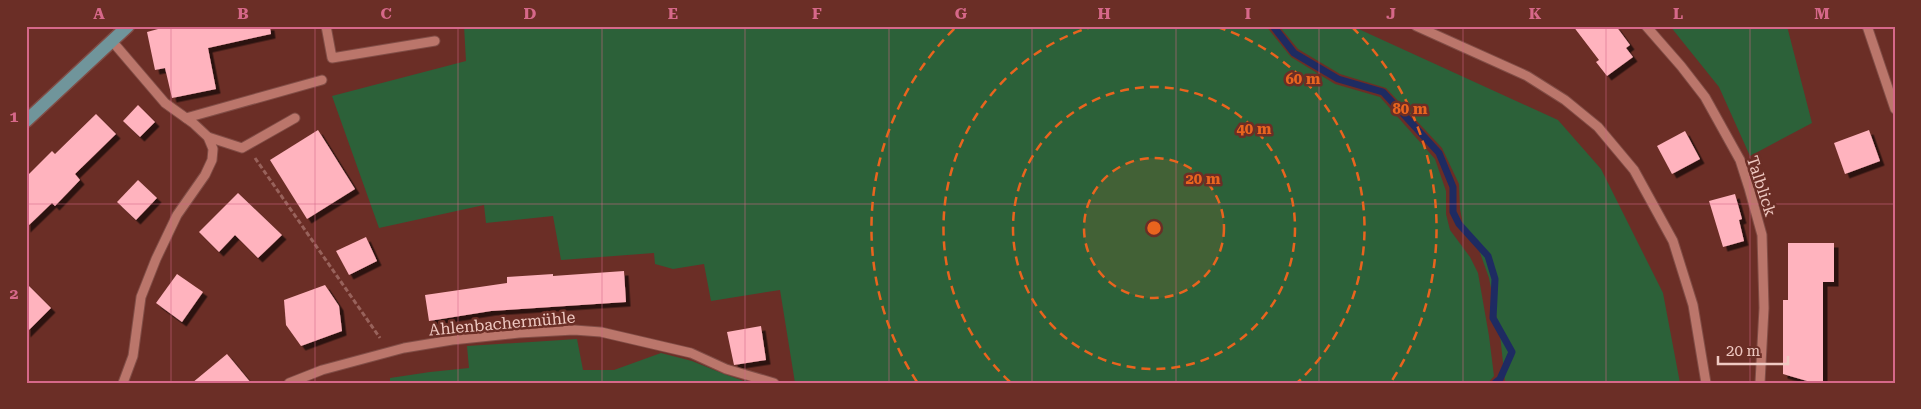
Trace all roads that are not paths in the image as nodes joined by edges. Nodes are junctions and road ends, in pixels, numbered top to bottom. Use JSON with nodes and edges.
{"nodes":[{"id":1,"x":128,"y":26,"type":"edge"},
{"id":2,"x":326,"y":26,"type":"edge"},
{"id":3,"x":1416,"y":26,"type":"edge"},
{"id":4,"x":1646,"y":26,"type":"edge"},
{"id":5,"x":1867,"y":26,"type":"edge"},
{"id":6,"x":435,"y":41,"type":"dead end"},
{"id":7,"x":112,"y":42,"type":"junction"},
{"id":8,"x":322,"y":80,"type":"dead end"},
{"id":9,"x":1895,"y":109,"type":"edge"},
{"id":10,"x":186,"y":118,"type":"junction"},
{"id":11,"x":296,"y":118,"type":"dead end"},
{"id":12,"x":26,"y":122,"type":"edge"},
{"id":13,"x":208,"y":137,"type":"junction"},
{"id":14,"x":123,"y":383,"type":"edge"},
{"id":15,"x":289,"y":383,"type":"edge"},
{"id":16,"x":774,"y":383,"type":"edge"},
{"id":17,"x":1706,"y":383,"type":"edge"},
{"id":18,"x":1760,"y":383,"type":"edge"}],
"edges":[{"from":1,"to":7,"type":"main road"},
{"from":2,"to":6,"type":"street"},
{"from":3,"to":17,"type":"street"},
{"from":4,"to":18,"type":"street","name":"Talblick"},
{"from":5,"to":9,"type":"street"},
{"from":7,"to":10,"type":"street"},
{"from":7,"to":12,"type":"main road"},
{"from":8,"to":10,"type":"street"},
{"from":10,"to":13,"type":"street"},
{"from":11,"to":13,"type":"street"},
{"from":13,"to":14,"type":"street"},
{"from":15,"to":16,"type":"street","name":"Ahlenbachermühle"}]}
